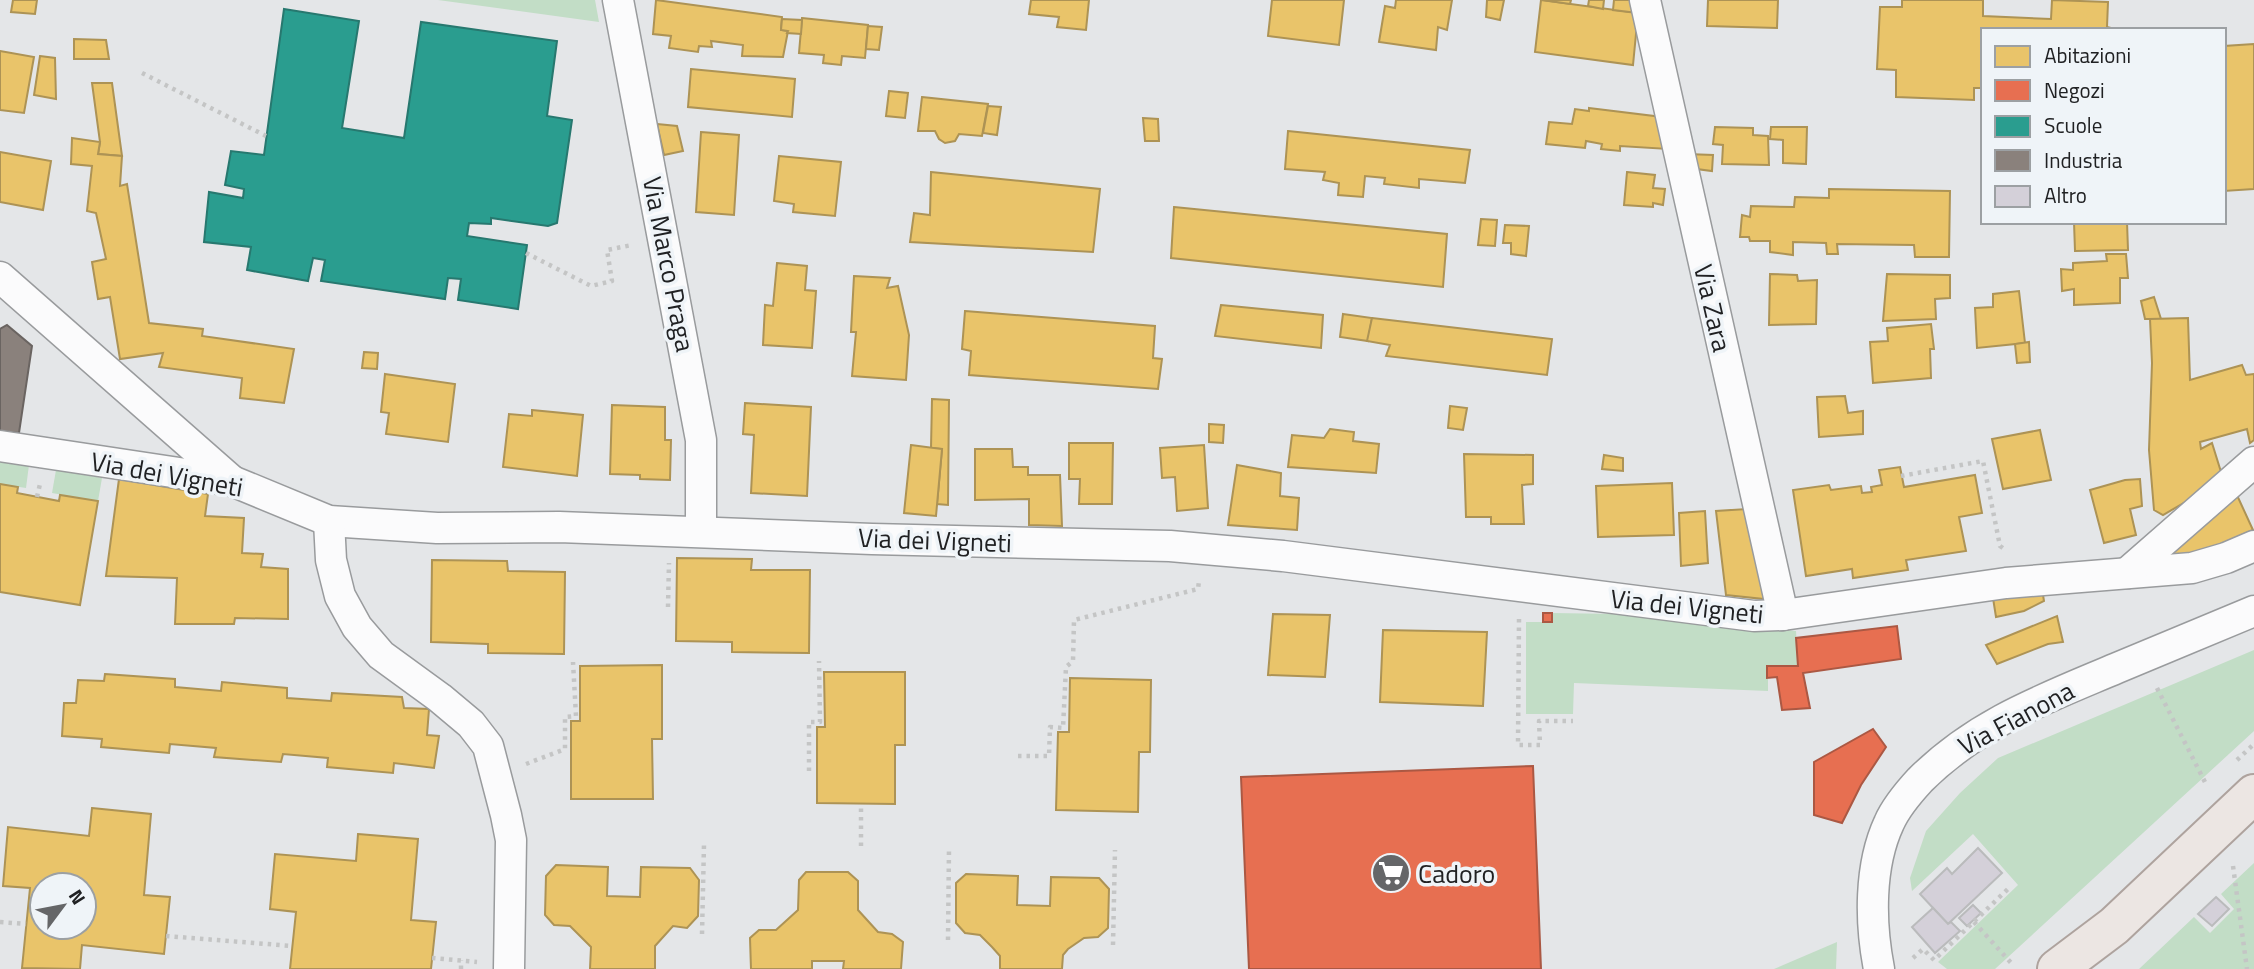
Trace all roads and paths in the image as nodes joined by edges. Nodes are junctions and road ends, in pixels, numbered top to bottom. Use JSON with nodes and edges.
{"nodes":[{"id":1,"x":618,"y":0,"type":"edge"},
{"id":2,"x":1645,"y":0,"type":"edge"},
{"id":3,"x":142,"y":73,"type":"dead end"},
{"id":4,"x":266,"y":136,"type":"dead end"},
{"id":5,"x":664,"y":238,"type":"junction"},
{"id":6,"x":526,"y":253,"type":"dead end"},
{"id":7,"x":0,"y":277,"type":"edge"},
{"id":8,"x":0,"y":446,"type":"edge"},
{"id":9,"x":2254,"y":462,"type":"edge"},
{"id":10,"x":1902,"y":476,"type":"dead end"},
{"id":11,"x":232,"y":481,"type":"junction"},
{"id":12,"x":329,"y":521,"type":"junction"},
{"id":13,"x":670,"y":531,"type":"junction"},
{"id":14,"x":701,"y":531,"type":"junction"},
{"id":15,"x":2254,"y":546,"type":"edge"},
{"id":16,"x":1200,"y":549,"type":"junction"},
{"id":17,"x":2011,"y":555,"type":"dead end"},
{"id":18,"x":2127,"y":573,"type":"junction"},
{"id":19,"x":668,"y":607,"type":"dead end"},
{"id":20,"x":2254,"y":611,"type":"edge"},
{"id":21,"x":1783,"y":615,"type":"junction"},
{"id":22,"x":1531,"y":618,"type":"dead end"},
{"id":23,"x":819,"y":661,"type":"dead end"},
{"id":24,"x":573,"y":662,"type":"dead end"},
{"id":25,"x":2154,"y":683,"type":"dead end"},
{"id":26,"x":1573,"y":721,"type":"dead end"},
{"id":27,"x":1018,"y":756,"type":"dead end"},
{"id":28,"x":514,"y":768,"type":"dead end"},
{"id":29,"x":809,"y":771,"type":"dead end"},
{"id":30,"x":2207,"y":787,"type":"dead end"},
{"id":31,"x":2254,"y":794,"type":"edge"},
{"id":32,"x":861,"y":808,"type":"dead end"},
{"id":33,"x":704,"y":844,"type":"dead end"},
{"id":34,"x":861,"y":846,"type":"dead end"},
{"id":35,"x":949,"y":848,"type":"dead end"},
{"id":36,"x":1115,"y":850,"type":"dead end"},
{"id":37,"x":2233,"y":866,"type":"dead end"},
{"id":38,"x":2011,"y":886,"type":"dead end"},
{"id":39,"x":1874,"y":914,"type":"junction"},
{"id":40,"x":0,"y":922,"type":"edge"},
{"id":41,"x":1974,"y":922,"type":"junction"},
{"id":42,"x":26,"y":924,"type":"dead end"},
{"id":43,"x":2114,"y":926,"type":"junction"},
{"id":44,"x":702,"y":934,"type":"dead end"},
{"id":45,"x":166,"y":936,"type":"dead end"},
{"id":46,"x":948,"y":940,"type":"dead end"},
{"id":47,"x":1113,"y":945,"type":"dead end"},
{"id":48,"x":292,"y":946,"type":"dead end"},
{"id":49,"x":432,"y":958,"type":"dead end"},
{"id":50,"x":461,"y":960,"type":"junction"},
{"id":51,"x":1907,"y":963,"type":"edge"},
{"id":52,"x":2013,"y":965,"type":"dead end"},
{"id":53,"x":509,"y":967,"type":"edge"},
{"id":54,"x":461,"y":969,"type":"edge"},
{"id":55,"x":1879,"y":969,"type":"edge"},
{"id":56,"x":2057,"y":969,"type":"edge"},
{"id":57,"x":2091,"y":969,"type":"edge"},
{"id":58,"x":2247,"y":969,"type":"edge"}],
"edges":[{"from":1,"to":5,"type":"street","name":"Via Marco Praga"},
{"from":2,"to":21,"type":"street","name":"Via Zara"},
{"from":3,"to":4,"type":"path"},
{"from":5,"to":6,"type":"path"},
{"from":5,"to":14,"type":"street","name":"Via Marco Praga"},
{"from":7,"to":11,"type":"street"},
{"from":8,"to":11,"type":"street","name":"Via dei Vigneti"},
{"from":9,"to":18,"type":"street"},
{"from":10,"to":17,"type":"path"},
{"from":11,"to":12,"type":"street","name":"Via dei Vigneti"},
{"from":12,"to":13,"type":"street","name":"Via dei Vigneti"},
{"from":12,"to":53,"type":"street"},
{"from":13,"to":14,"type":"street","name":"Via dei Vigneti"},
{"from":13,"to":19,"type":"path"},
{"from":14,"to":16,"type":"street","name":"Via dei Vigneti"},
{"from":15,"to":18,"type":"street","name":"Via dei Vigneti"},
{"from":16,"to":21,"type":"street","name":"Via dei Vigneti"},
{"from":16,"to":27,"type":"path"},
{"from":18,"to":21,"type":"street","name":"Via dei Vigneti"},
{"from":20,"to":39,"type":"street","name":"Via Fianona"},
{"from":22,"to":26,"type":"path"},
{"from":23,"to":29,"type":"path"},
{"from":24,"to":28,"type":"path"},
{"from":25,"to":30,"type":"path"},
{"from":31,"to":43,"type":"main road"},
{"from":32,"to":34,"type":"path"},
{"from":33,"to":44,"type":"path"},
{"from":35,"to":46,"type":"path"},
{"from":36,"to":47,"type":"path"},
{"from":37,"to":58,"type":"path"},
{"from":38,"to":41,"type":"path"},
{"from":39,"to":51,"type":"street","name":"Via Fianona"},
{"from":39,"to":55,"type":"street","name":"Via Fianona"},
{"from":40,"to":42,"type":"path"},
{"from":41,"to":51,"type":"path"},
{"from":41,"to":52,"type":"path"},
{"from":43,"to":56,"type":"main road"},
{"from":43,"to":57,"type":"main road"},
{"from":45,"to":48,"type":"path"},
{"from":49,"to":50,"type":"path"},
{"from":50,"to":53,"type":"path"},
{"from":50,"to":54,"type":"path"}]}
